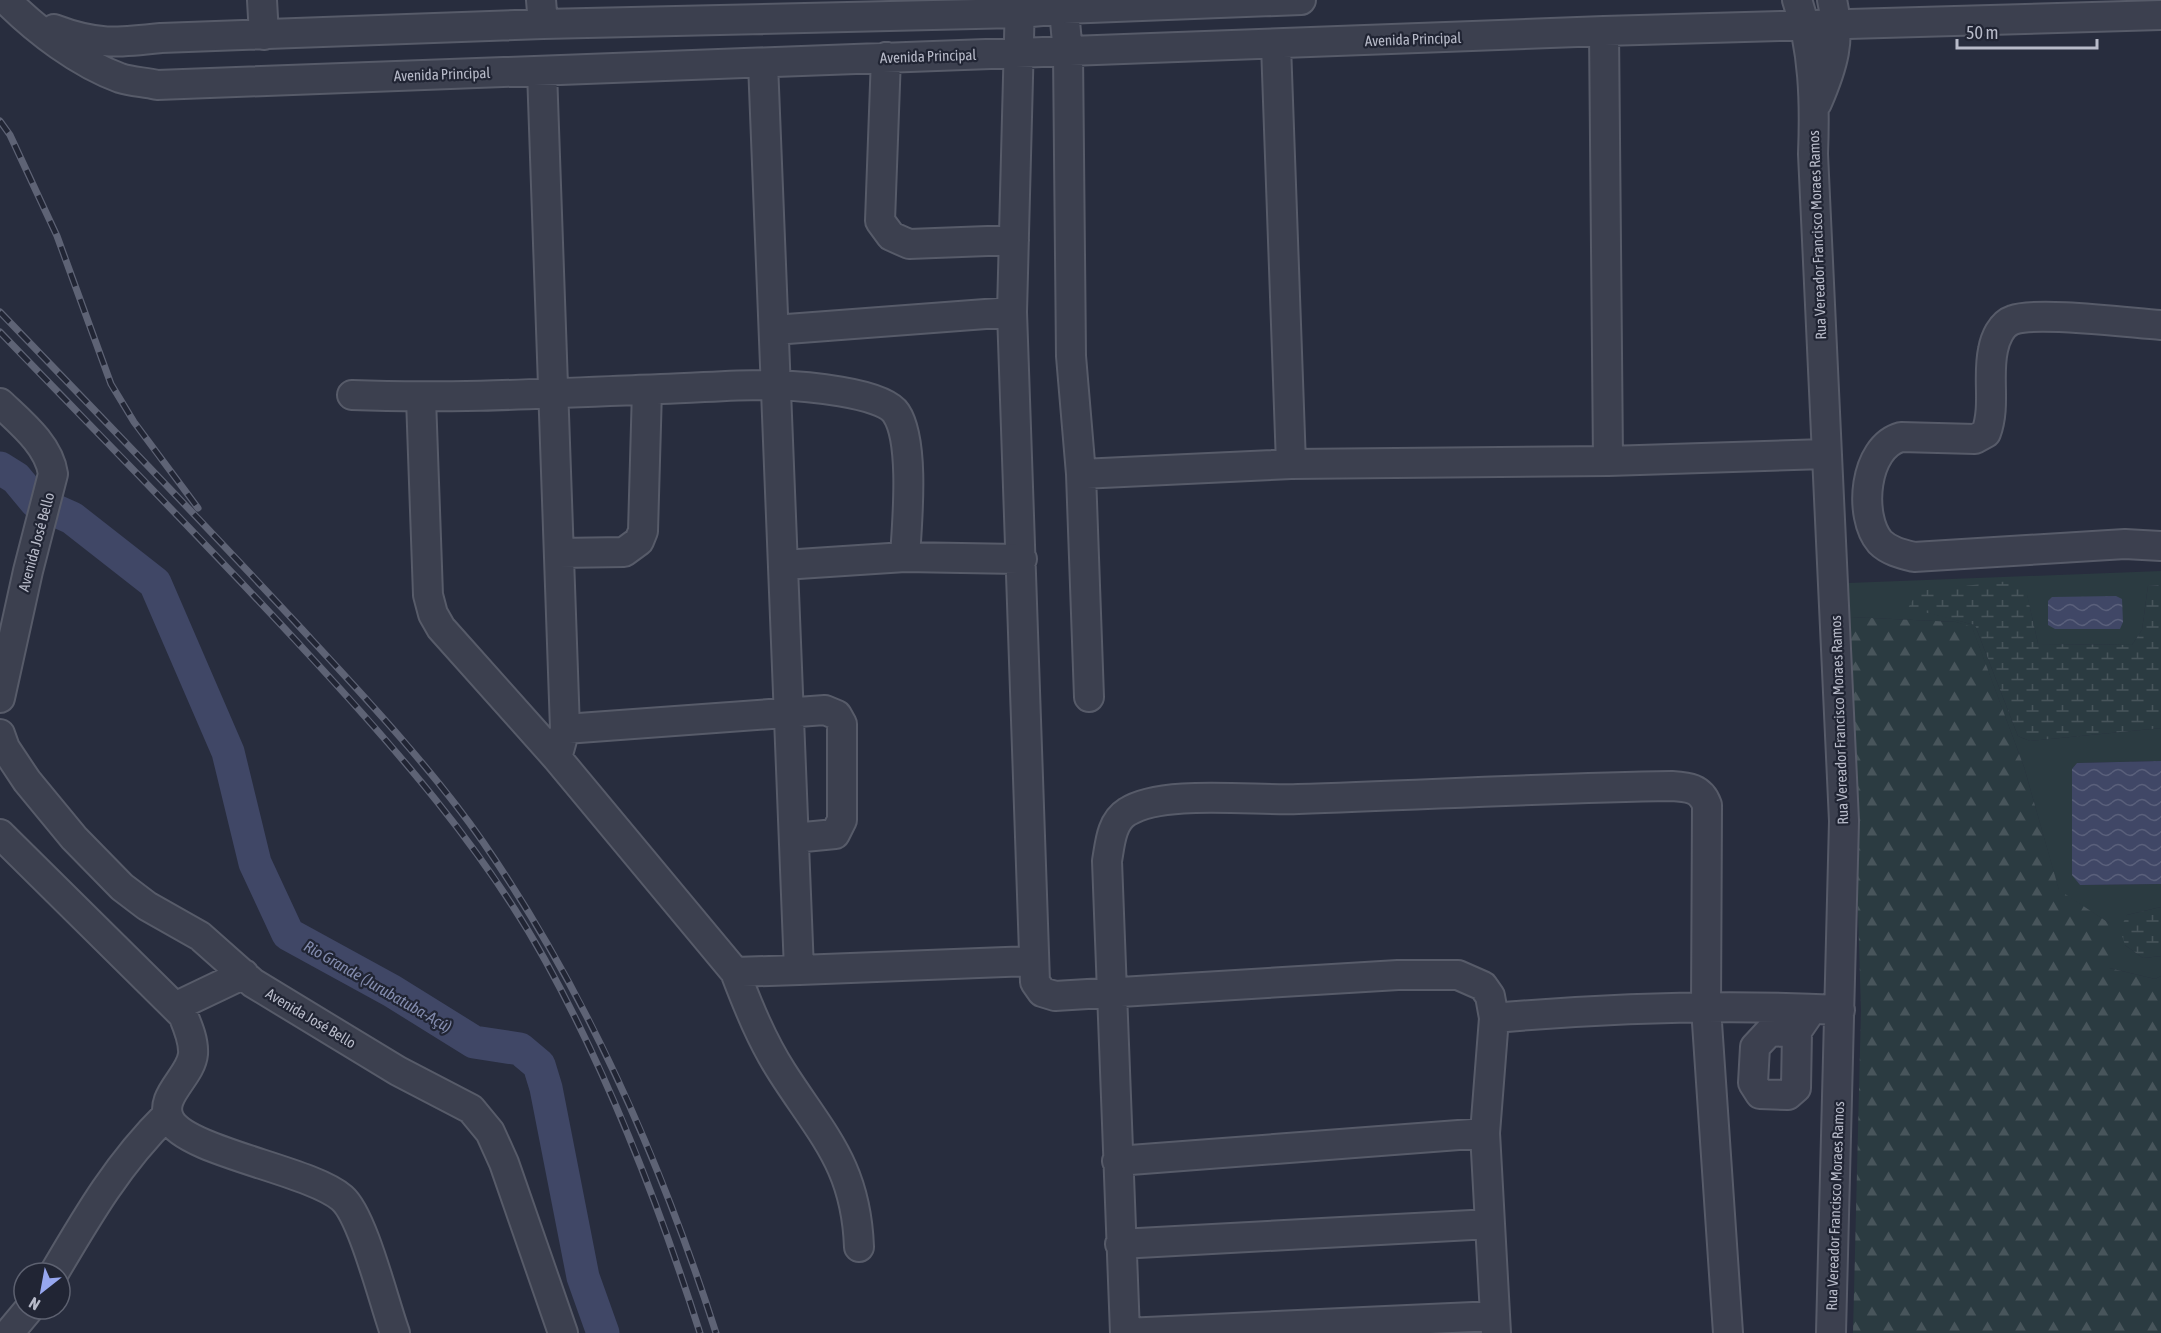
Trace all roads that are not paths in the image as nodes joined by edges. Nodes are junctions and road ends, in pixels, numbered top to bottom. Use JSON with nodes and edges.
{"nodes":[{"id":1,"x":262,"y":0,"type":"edge"},
{"id":2,"x":1285,"y":0,"type":"edge"},
{"id":3,"x":1797,"y":0,"type":"edge"},
{"id":4,"x":1063,"y":4,"type":"edge"},
{"id":5,"x":1020,"y":7,"type":"edge"},
{"id":6,"x":15,"y":9,"type":"edge"},
{"id":7,"x":757,"y":10,"type":"edge"},
{"id":8,"x":542,"y":12,"type":"edge"},
{"id":9,"x":1835,"y":13,"type":"edge"},
{"id":10,"x":2161,"y":15,"type":"edge"},
{"id":11,"x":1804,"y":28,"type":"junction"},
{"id":12,"x":1604,"y":31,"type":"junction"},
{"id":13,"x":264,"y":35,"type":"junction"},
{"id":14,"x":1276,"y":45,"type":"junction"},
{"id":15,"x":1018,"y":52,"type":"junction"},
{"id":16,"x":1068,"y":52,"type":"junction"},
{"id":17,"x":886,"y":57,"type":"junction"},
{"id":18,"x":763,"y":63,"type":"junction"},
{"id":19,"x":542,"y":71,"type":"junction"},
{"id":20,"x":1815,"y":108,"type":"junction"},
{"id":21,"x":1014,"y":240,"type":"junction"},
{"id":22,"x":1012,"y":312,"type":"junction"},
{"id":23,"x":2161,"y":325,"type":"edge"},
{"id":24,"x":774,"y":330,"type":"junction"},
{"id":25,"x":776,"y":385,"type":"junction"},
{"id":26,"x":647,"y":390,"type":"junction"},
{"id":27,"x":553,"y":393,"type":"junction"},
{"id":28,"x":352,"y":395,"type":"dead end"},
{"id":29,"x":422,"y":398,"type":"junction"},
{"id":30,"x":0,"y":403,"type":"edge"},
{"id":31,"x":1825,"y":454,"type":"junction"},
{"id":32,"x":1608,"y":461,"type":"junction"},
{"id":33,"x":1291,"y":464,"type":"junction"},
{"id":34,"x":1081,"y":474,"type":"junction"},
{"id":35,"x":2161,"y":546,"type":"edge"},
{"id":36,"x":559,"y":553,"type":"junction"},
{"id":37,"x":905,"y":557,"type":"junction"},
{"id":38,"x":1022,"y":559,"type":"junction"},
{"id":39,"x":783,"y":565,"type":"junction"},
{"id":40,"x":1089,"y":697,"type":"dead end"},
{"id":41,"x":0,"y":698,"type":"edge"},
{"id":42,"x":789,"y":713,"type":"junction"},
{"id":43,"x":565,"y":729,"type":"junction"},
{"id":44,"x":0,"y":734,"type":"edge"},
{"id":45,"x":557,"y":758,"type":"junction"},
{"id":46,"x":0,"y":834,"type":"edge"},
{"id":47,"x":794,"y":838,"type":"junction"},
{"id":48,"x":1034,"y":961,"type":"junction"},
{"id":49,"x":799,"y":970,"type":"junction"},
{"id":50,"x":735,"y":972,"type":"junction"},
{"id":51,"x":244,"y":974,"type":"junction"},
{"id":52,"x":1114,"y":992,"type":"junction"},
{"id":53,"x":177,"y":1006,"type":"junction"},
{"id":54,"x":1706,"y":1008,"type":"junction"},
{"id":55,"x":1840,"y":1010,"type":"junction"},
{"id":56,"x":1494,"y":1018,"type":"junction"},
{"id":57,"x":167,"y":1114,"type":"junction"},
{"id":58,"x":1485,"y":1134,"type":"junction"},
{"id":59,"x":1117,"y":1161,"type":"junction"},
{"id":60,"x":1490,"y":1224,"type":"junction"},
{"id":61,"x":1120,"y":1244,"type":"junction"},
{"id":62,"x":859,"y":1246,"type":"dead end"},
{"id":63,"x":61,"y":1261,"type":"edge"},
{"id":64,"x":19,"y":1321,"type":"edge"},
{"id":65,"x":1496,"y":1324,"type":"edge"},
{"id":66,"x":9,"y":1333,"type":"edge"},
{"id":67,"x":395,"y":1333,"type":"edge"},
{"id":68,"x":563,"y":1333,"type":"edge"},
{"id":69,"x":1125,"y":1333,"type":"edge"},
{"id":70,"x":1728,"y":1333,"type":"edge"},
{"id":71,"x":1831,"y":1333,"type":"edge"}],
"edges":[{"from":1,"to":13,"type":"street"},
{"from":2,"to":4,"type":"street","name":"Avenida Principal"},
{"from":3,"to":11,"type":"street"},
{"from":4,"to":5,"type":"street","name":"Avenida Principal"},
{"from":4,"to":16,"type":"street"},
{"from":5,"to":7,"type":"street","name":"Avenida Principal"},
{"from":5,"to":15,"type":"street"},
{"from":6,"to":13,"type":"street","name":"Avenida Principal"},
{"from":6,"to":19,"type":"street","name":"Avenida Principal"},
{"from":7,"to":8,"type":"street","name":"Avenida Principal"},
{"from":8,"to":13,"type":"street","name":"Avenida Principal"},
{"from":9,"to":10,"type":"street","name":"Avenida Principal"},
{"from":9,"to":11,"type":"street","name":"Avenida Principal"},
{"from":9,"to":20,"type":"street"},
{"from":11,"to":12,"type":"street","name":"Avenida Principal"},
{"from":11,"to":20,"type":"street"},
{"from":12,"to":14,"type":"street","name":"Avenida Principal"},
{"from":12,"to":32,"type":"street"},
{"from":14,"to":16,"type":"street","name":"Avenida Principal"},
{"from":14,"to":33,"type":"street"},
{"from":15,"to":16,"type":"street","name":"Avenida Principal"},
{"from":15,"to":17,"type":"street","name":"Avenida Principal"},
{"from":15,"to":21,"type":"street"},
{"from":16,"to":34,"type":"street"},
{"from":17,"to":18,"type":"street","name":"Avenida Principal"},
{"from":17,"to":21,"type":"street"},
{"from":18,"to":19,"type":"street","name":"Avenida Principal"},
{"from":18,"to":24,"type":"street"},
{"from":19,"to":27,"type":"street"},
{"from":20,"to":31,"type":"street","name":"Rua Vereador Francisco Moraes Ramos"},
{"from":21,"to":22,"type":"street"},
{"from":22,"to":24,"type":"street"},
{"from":22,"to":38,"type":"street"},
{"from":23,"to":35,"type":"street"},
{"from":24,"to":25,"type":"street"},
{"from":25,"to":26,"type":"street"},
{"from":25,"to":37,"type":"street"},
{"from":25,"to":39,"type":"street"},
{"from":26,"to":27,"type":"street"},
{"from":26,"to":36,"type":"street"},
{"from":27,"to":29,"type":"street"},
{"from":27,"to":36,"type":"street"},
{"from":28,"to":29,"type":"street"},
{"from":29,"to":45,"type":"street"},
{"from":30,"to":41,"type":"street","name":"Avenida José Bello"},
{"from":31,"to":32,"type":"street"},
{"from":31,"to":55,"type":"street","name":"Rua Vereador Francisco Moraes Ramos"},
{"from":32,"to":33,"type":"street"},
{"from":33,"to":34,"type":"street"},
{"from":34,"to":40,"type":"street"},
{"from":36,"to":43,"type":"street"},
{"from":37,"to":38,"type":"street"},
{"from":37,"to":39,"type":"street"},
{"from":38,"to":48,"type":"street"},
{"from":39,"to":42,"type":"street"},
{"from":42,"to":43,"type":"street"},
{"from":42,"to":47,"type":"street"},
{"from":42,"to":47,"type":"street"},
{"from":43,"to":45,"type":"street"},
{"from":44,"to":51,"type":"street","name":"Avenida José Bello"},
{"from":45,"to":50,"type":"street"},
{"from":46,"to":53,"type":"street"},
{"from":47,"to":49,"type":"street"},
{"from":48,"to":49,"type":"street"},
{"from":48,"to":52,"type":"street"},
{"from":49,"to":50,"type":"street"},
{"from":50,"to":62,"type":"street"},
{"from":51,"to":53,"type":"street"},
{"from":51,"to":68,"type":"street","name":"Avenida José Bello"},
{"from":52,"to":54,"type":"street"},
{"from":52,"to":56,"type":"street"},
{"from":52,"to":59,"type":"street"},
{"from":53,"to":57,"type":"street"},
{"from":54,"to":55,"type":"street"},
{"from":54,"to":56,"type":"street"},
{"from":54,"to":70,"type":"street"},
{"from":55,"to":71,"type":"street","name":"Rua Vereador Francisco Moraes Ramos"},
{"from":56,"to":58,"type":"street"},
{"from":57,"to":63,"type":"street"},
{"from":57,"to":67,"type":"street"},
{"from":58,"to":59,"type":"street"},
{"from":58,"to":60,"type":"street"},
{"from":59,"to":61,"type":"street"},
{"from":60,"to":61,"type":"street"},
{"from":60,"to":65,"type":"street"},
{"from":61,"to":69,"type":"street"},
{"from":64,"to":66,"type":"street"},
{"from":65,"to":69,"type":"street"}]}
